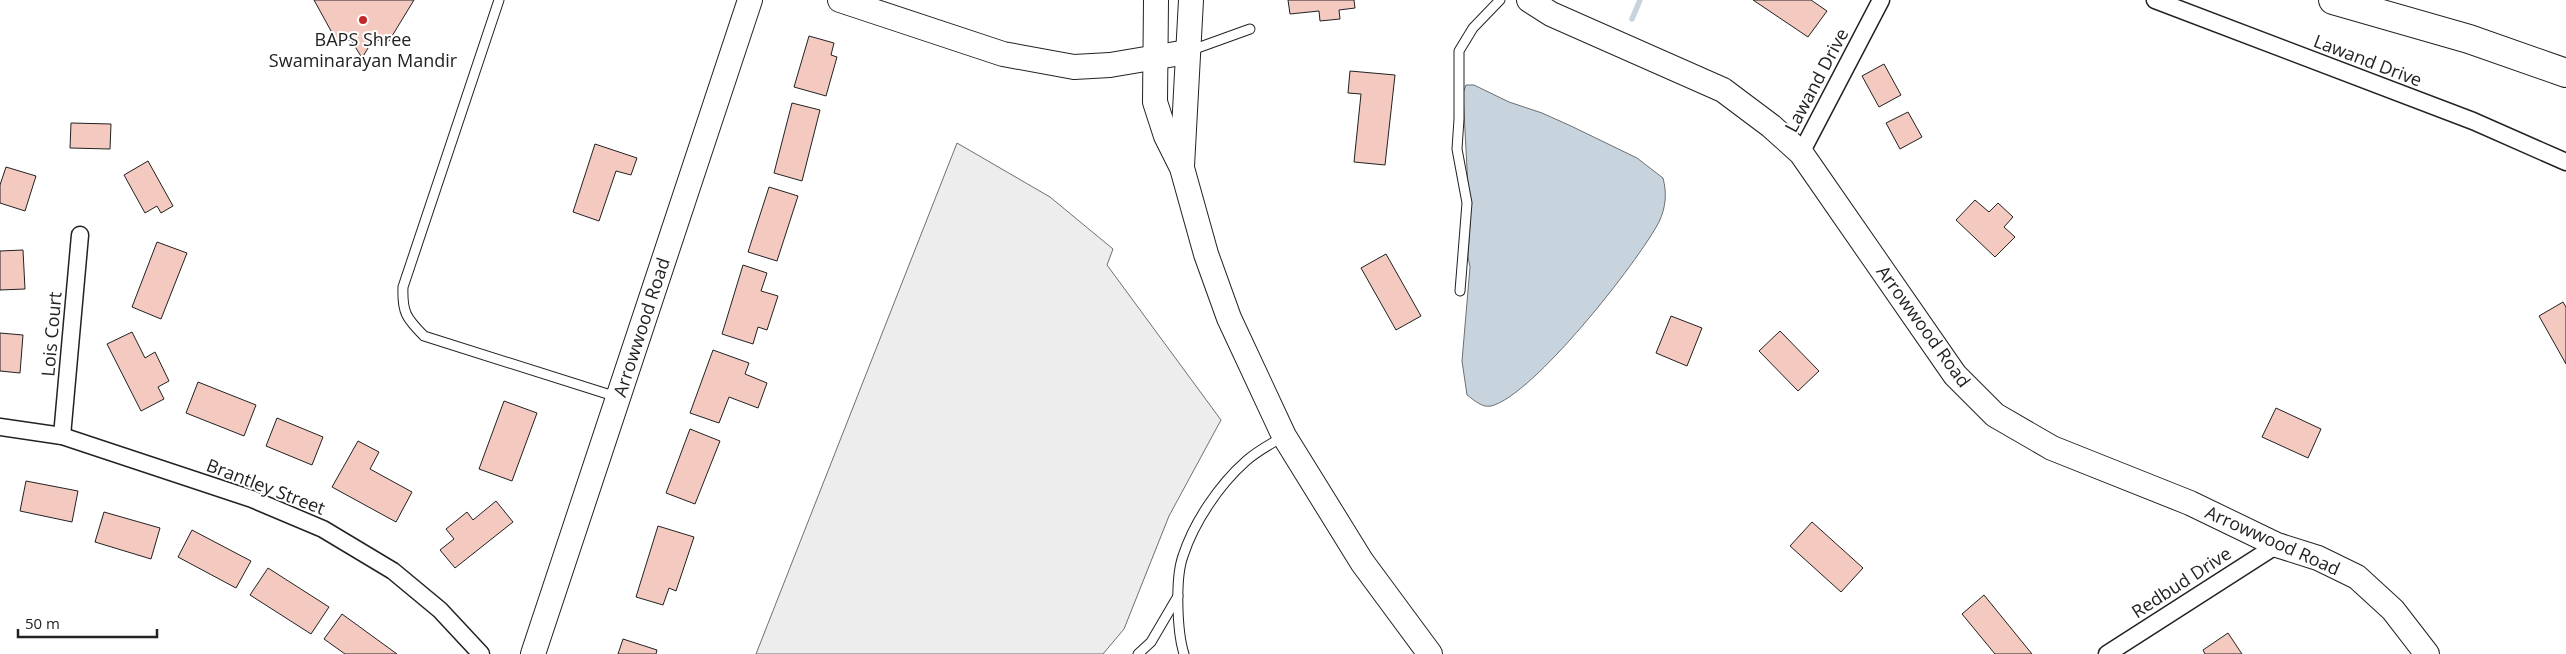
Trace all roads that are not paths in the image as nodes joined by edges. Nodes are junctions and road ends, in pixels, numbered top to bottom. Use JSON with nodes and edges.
{"nodes":[{"id":1,"x":499,"y":0,"type":"edge"},
{"id":2,"x":750,"y":0,"type":"edge"},
{"id":3,"x":840,"y":0,"type":"edge"},
{"id":4,"x":1156,"y":0,"type":"edge"},
{"id":5,"x":1191,"y":0,"type":"edge"},
{"id":6,"x":1500,"y":0,"type":"edge"},
{"id":7,"x":1529,"y":0,"type":"edge"},
{"id":8,"x":1881,"y":0,"type":"edge"},
{"id":9,"x":2155,"y":0,"type":"edge"},
{"id":10,"x":2333,"y":0,"type":"edge"},
{"id":11,"x":2375,"y":0,"type":"edge"},
{"id":12,"x":1250,"y":29,"type":"dead end"},
{"id":13,"x":2469,"y":39,"type":"junction"},
{"id":14,"x":1187,"y":52,"type":"junction"},
{"id":15,"x":1154,"y":56,"type":"junction"},
{"id":16,"x":2566,"y":73,"type":"edge"},
{"id":17,"x":1801,"y":153,"type":"junction"},
{"id":18,"x":2566,"y":162,"type":"edge"},
{"id":19,"x":1182,"y":168,"type":"junction"},
{"id":20,"x":80,"y":235,"type":"dead end"},
{"id":21,"x":1460,"y":291,"type":"dead end"},
{"id":22,"x":618,"y":398,"type":"junction"},
{"id":23,"x":0,"y":427,"type":"edge"},
{"id":24,"x":62,"y":436,"type":"junction"},
{"id":25,"x":1284,"y":436,"type":"junction"},
{"id":26,"x":2277,"y":545,"type":"junction"},
{"id":27,"x":1178,"y":596,"type":"junction"},
{"id":28,"x":481,"y":654,"type":"edge"},
{"id":29,"x":533,"y":654,"type":"edge"},
{"id":30,"x":1138,"y":654,"type":"edge"},
{"id":31,"x":1184,"y":654,"type":"edge"},
{"id":32,"x":1430,"y":654,"type":"edge"},
{"id":33,"x":2107,"y":654,"type":"edge"},
{"id":34,"x":2427,"y":654,"type":"edge"}],
"edges":[{"from":1,"to":22,"type":"lane"},
{"from":2,"to":22,"type":"street","name":"Arrowwood Road"},
{"from":3,"to":15,"type":"street"},
{"from":4,"to":15,"type":"street"},
{"from":5,"to":14,"type":"street"},
{"from":6,"to":21,"type":"lane"},
{"from":7,"to":17,"type":"street","name":"Arrowwood Road"},
{"from":8,"to":17,"type":"street","name":"Lawand Drive"},
{"from":9,"to":18,"type":"street","name":"Lawand Drive"},
{"from":10,"to":13,"type":"highway"},
{"from":11,"to":13,"type":"highway"},
{"from":12,"to":14,"type":"lane"},
{"from":13,"to":16,"type":"highway"},
{"from":14,"to":15,"type":"street"},
{"from":14,"to":19,"type":"street"},
{"from":15,"to":19,"type":"street"},
{"from":17,"to":26,"type":"street","name":"Arrowwood Road"},
{"from":19,"to":25,"type":"street"},
{"from":20,"to":24,"type":"street","name":"Lois Court"},
{"from":22,"to":29,"type":"street","name":"Arrowwood Road"},
{"from":23,"to":24,"type":"street","name":"Brantley Street"},
{"from":24,"to":28,"type":"street","name":"Brantley Street"},
{"from":25,"to":27,"type":"lane"},
{"from":25,"to":32,"type":"street"},
{"from":26,"to":33,"type":"street","name":"Redbud Drive"},
{"from":26,"to":34,"type":"street","name":"Arrowwood Road"},
{"from":27,"to":30,"type":"lane"},
{"from":27,"to":31,"type":"lane"}]}
